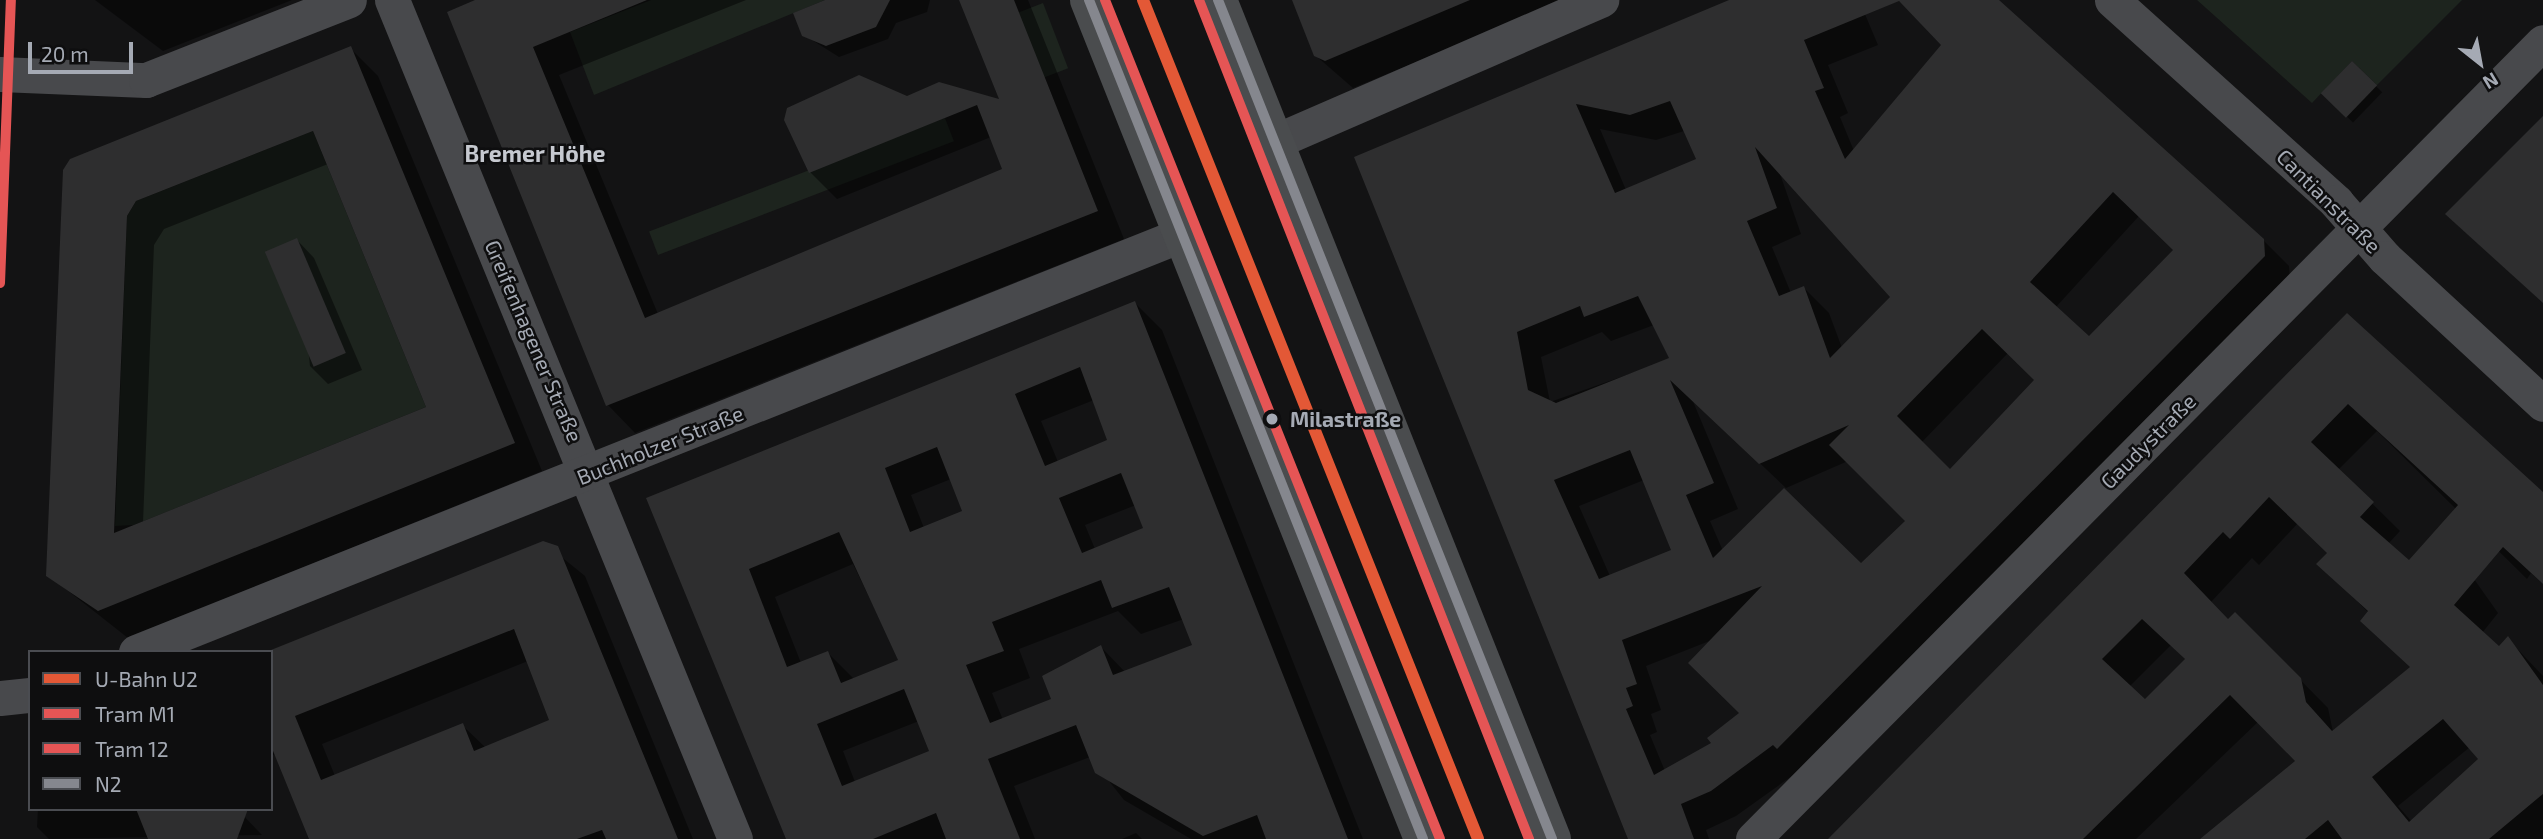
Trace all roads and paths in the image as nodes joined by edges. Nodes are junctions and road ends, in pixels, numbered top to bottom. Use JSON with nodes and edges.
{"nodes":[{"id":1,"x":349,"y":0,"type":"edge"},
{"id":2,"x":392,"y":0,"type":"edge"},
{"id":3,"x":1089,"y":0,"type":"edge"},
{"id":4,"x":1218,"y":0,"type":"edge"},
{"id":5,"x":1601,"y":0,"type":"edge"},
{"id":6,"x":2112,"y":0,"type":"edge"},
{"id":7,"x":2543,"y":42,"type":"edge"},
{"id":8,"x":0,"y":74,"type":"edge"},
{"id":9,"x":1274,"y":142,"type":"junction"},
{"id":10,"x":2359,"y":229,"type":"junction"},
{"id":11,"x":1183,"y":234,"type":"junction"},
{"id":12,"x":2543,"y":404,"type":"edge"},
{"id":13,"x":589,"y":474,"type":"junction"},
{"id":14,"x":140,"y":650,"type":"edge"},
{"id":15,"x":28,"y":695,"type":"edge"},
{"id":16,"x":0,"y":698,"type":"edge"},
{"id":17,"x":735,"y":839,"type":"edge"},
{"id":18,"x":1423,"y":839,"type":"edge"},
{"id":19,"x":1552,"y":839,"type":"edge"},
{"id":20,"x":1753,"y":839,"type":"edge"}],
"edges":[{"from":1,"to":8,"type":"street"},
{"from":2,"to":13,"type":"street","name":"Greifenhagener Straße"},
{"from":3,"to":11,"type":"main road"},
{"from":4,"to":9,"type":"main road"},
{"from":5,"to":9,"type":"street"},
{"from":6,"to":10,"type":"street","name":"Cantianstraße"},
{"from":7,"to":10,"type":"street","name":"Gaudystraße"},
{"from":9,"to":19,"type":"main road"},
{"from":10,"to":12,"type":"street","name":"Cantianstraße"},
{"from":10,"to":20,"type":"street","name":"Gaudystraße"},
{"from":11,"to":13,"type":"street","name":"Buchholzer Straße"},
{"from":11,"to":18,"type":"main road"},
{"from":13,"to":14,"type":"street","name":"Buchholzer Straße"},
{"from":13,"to":17,"type":"street","name":"Greifenhagener Straße"},
{"from":15,"to":16,"type":"street"}]}
